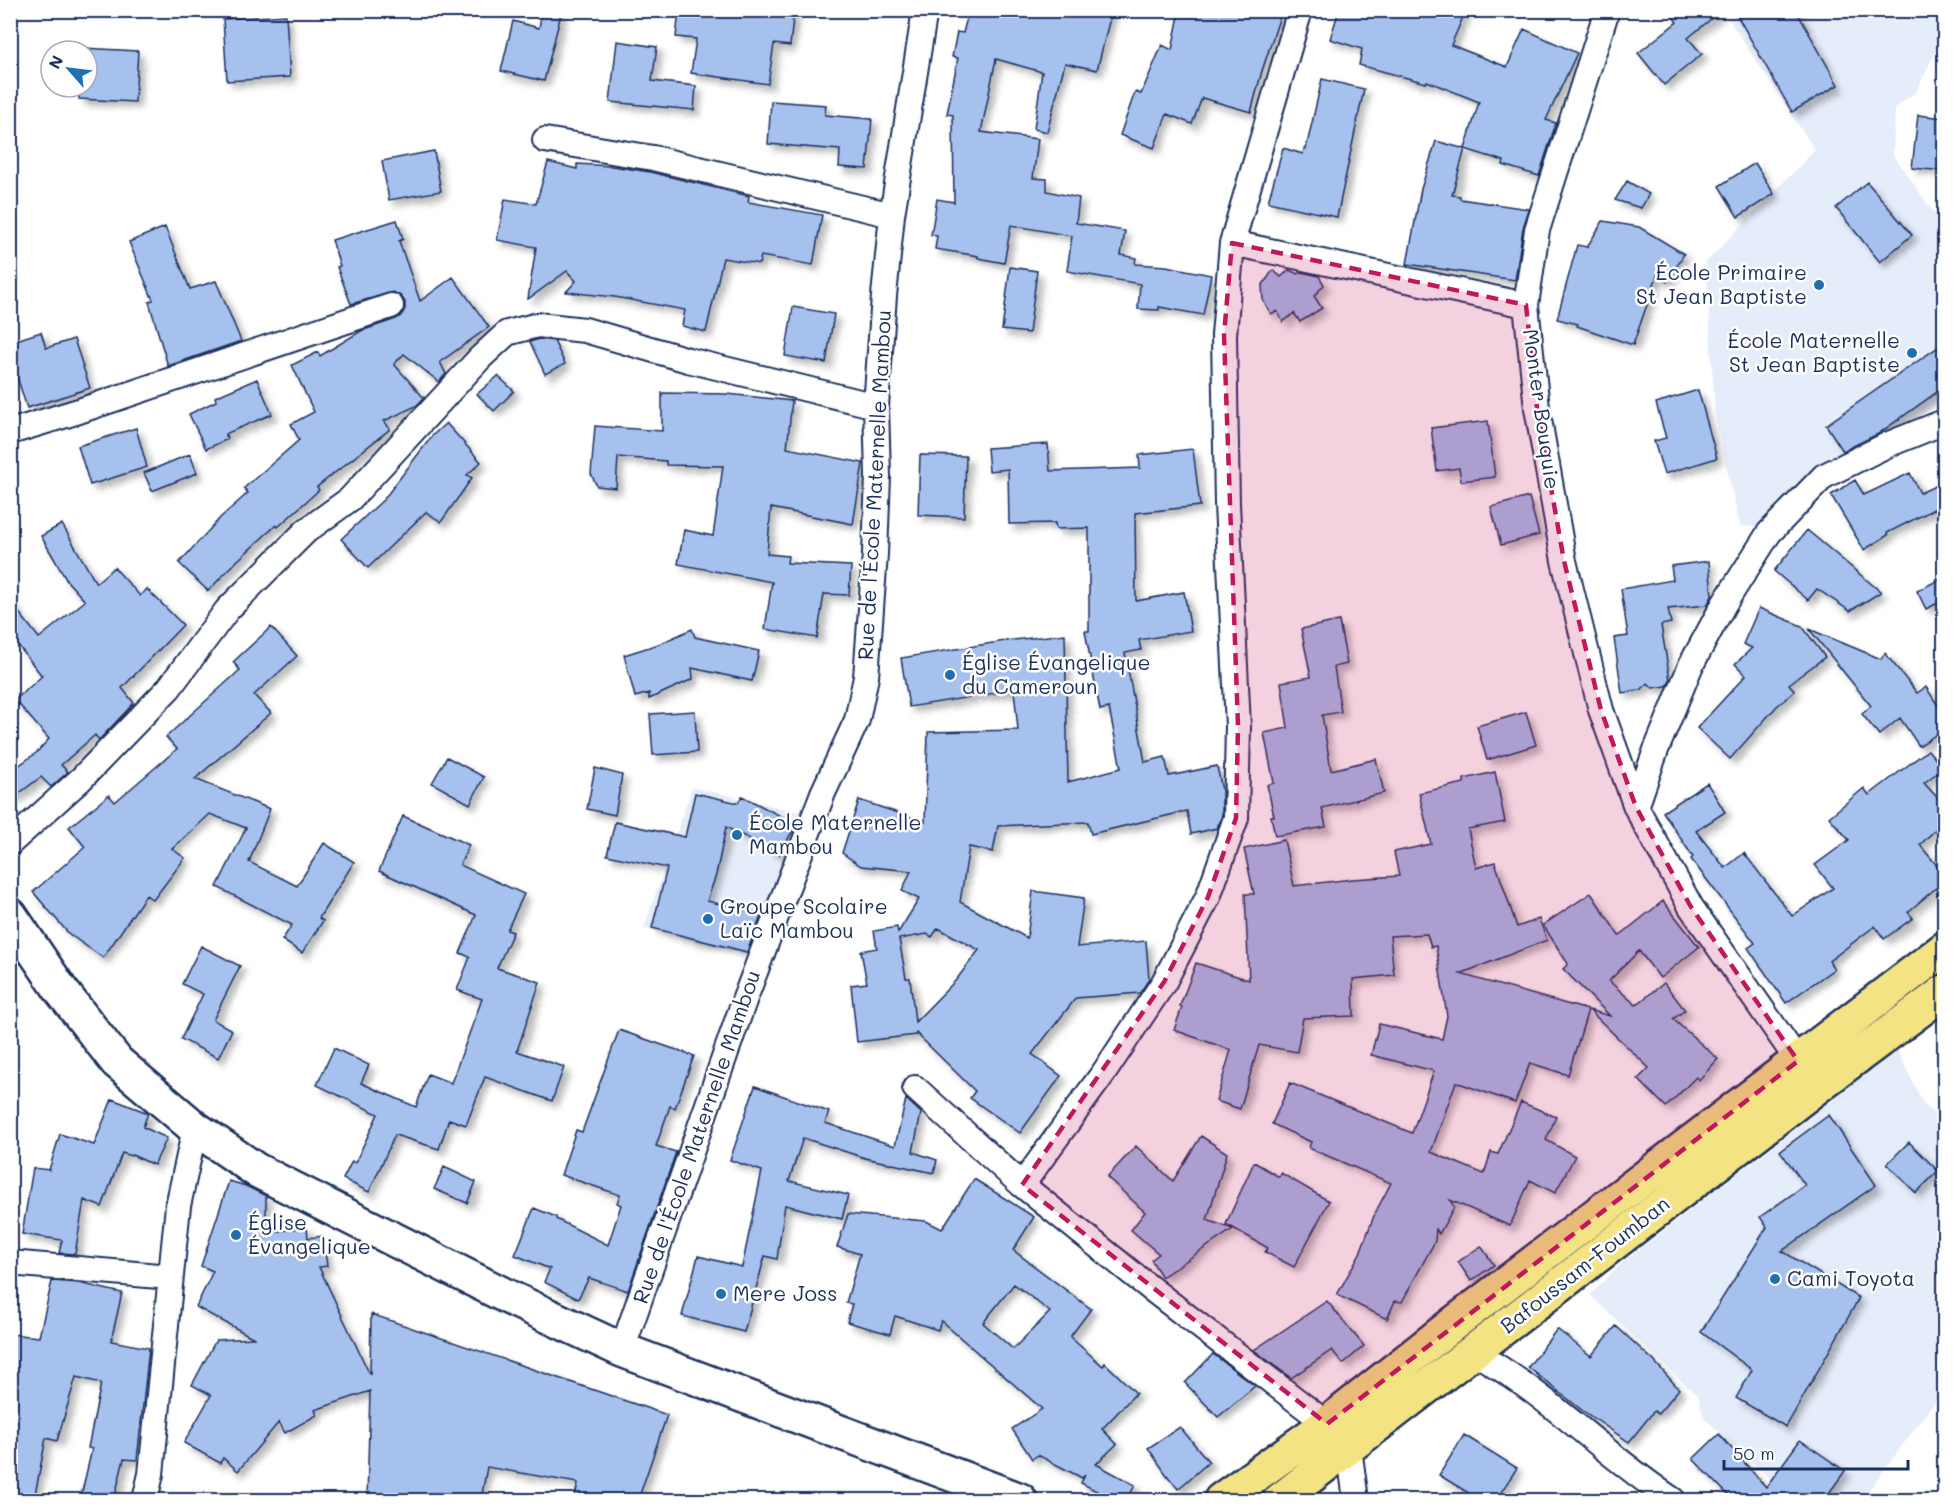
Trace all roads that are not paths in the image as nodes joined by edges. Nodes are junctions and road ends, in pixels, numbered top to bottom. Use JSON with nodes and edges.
{"nodes":[{"id":1,"x":1300,"y":10,"type":"edge"},
{"id":2,"x":1607,"y":10,"type":"edge"},
{"id":3,"x":924,"y":11,"type":"edge"},
{"id":4,"x":545,"y":140,"type":"dead end"},
{"id":5,"x":892,"y":215,"type":"junction"},
{"id":6,"x":1232,"y":243,"type":"junction"},
{"id":7,"x":1526,"y":305,"type":"junction"},
{"id":8,"x":391,"y":306,"type":"dead end"},
{"id":9,"x":876,"y":406,"type":"junction"},
{"id":10,"x":1944,"y":422,"type":"edge"},
{"id":11,"x":10,"y":432,"type":"edge"},
{"id":12,"x":1636,"y":807,"type":"junction"},
{"id":13,"x":10,"y":843,"type":"edge"},
{"id":14,"x":10,"y":915,"type":"edge"},
{"id":15,"x":1944,"y":949,"type":"edge"},
{"id":16,"x":1944,"y":992,"type":"edge"},
{"id":17,"x":1869,"y":1007,"type":"junction"},
{"id":18,"x":1887,"y":1035,"type":"junction"},
{"id":19,"x":1798,"y":1061,"type":"junction"},
{"id":20,"x":915,"y":1088,"type":"dead end"},
{"id":21,"x":195,"y":1128,"type":"junction"},
{"id":22,"x":1022,"y":1185,"type":"junction"},
{"id":23,"x":10,"y":1263,"type":"edge"},
{"id":24,"x":170,"y":1277,"type":"junction"},
{"id":25,"x":622,"y":1350,"type":"junction"},
{"id":26,"x":1473,"y":1352,"type":"junction"},
{"id":27,"x":1327,"y":1424,"type":"junction"},
{"id":28,"x":1349,"y":1448,"type":"junction"},
{"id":29,"x":146,"y":1500,"type":"edge"},
{"id":30,"x":1020,"y":1500,"type":"edge"},
{"id":31,"x":1221,"y":1500,"type":"edge"},
{"id":32,"x":1280,"y":1500,"type":"edge"},
{"id":33,"x":1356,"y":1500,"type":"edge"},
{"id":34,"x":1673,"y":1500,"type":"edge"}],
"edges":[{"from":1,"to":6,"type":"street"},
{"from":2,"to":7,"type":"street","name":"Monter Bouquie"},
{"from":3,"to":5,"type":"street","name":"Rue de l'École Maternelle Mambou"},
{"from":4,"to":5,"type":"street"},
{"from":5,"to":9,"type":"street","name":"Rue de l'École Maternelle Mambou"},
{"from":6,"to":7,"type":"street"},
{"from":6,"to":22,"type":"street"},
{"from":7,"to":12,"type":"street","name":"Monter Bouquie"},
{"from":8,"to":11,"type":"street"},
{"from":9,"to":13,"type":"street"},
{"from":9,"to":25,"type":"street","name":"Rue de l'École Maternelle Mambou"},
{"from":10,"to":12,"type":"street"},
{"from":12,"to":19,"type":"street","name":"Monter Bouquie"},
{"from":14,"to":21,"type":"street"},
{"from":15,"to":17,"type":"highway","name":"Bafoussam-Foumban"},
{"from":16,"to":18,"type":"highway","name":"Bafoussam-Foumban"},
{"from":17,"to":18,"type":"highway"},
{"from":17,"to":19,"type":"highway","name":"Bafoussam-Foumban"},
{"from":18,"to":26,"type":"highway","name":"Bafoussam-Foumban"},
{"from":19,"to":27,"type":"highway","name":"Bafoussam-Foumban"},
{"from":20,"to":22,"type":"street"},
{"from":21,"to":24,"type":"street"},
{"from":21,"to":25,"type":"street"},
{"from":22,"to":27,"type":"street"},
{"from":23,"to":24,"type":"street"},
{"from":24,"to":29,"type":"street"},
{"from":25,"to":30,"type":"street"},
{"from":26,"to":28,"type":"highway","name":"Bafoussam-Foumban"},
{"from":26,"to":34,"type":"street"},
{"from":27,"to":28,"type":"street"},
{"from":27,"to":31,"type":"highway","name":"Bafoussam-Foumban"},
{"from":28,"to":32,"type":"highway","name":"Bafoussam-Foumban"},
{"from":28,"to":33,"type":"street"}]}
